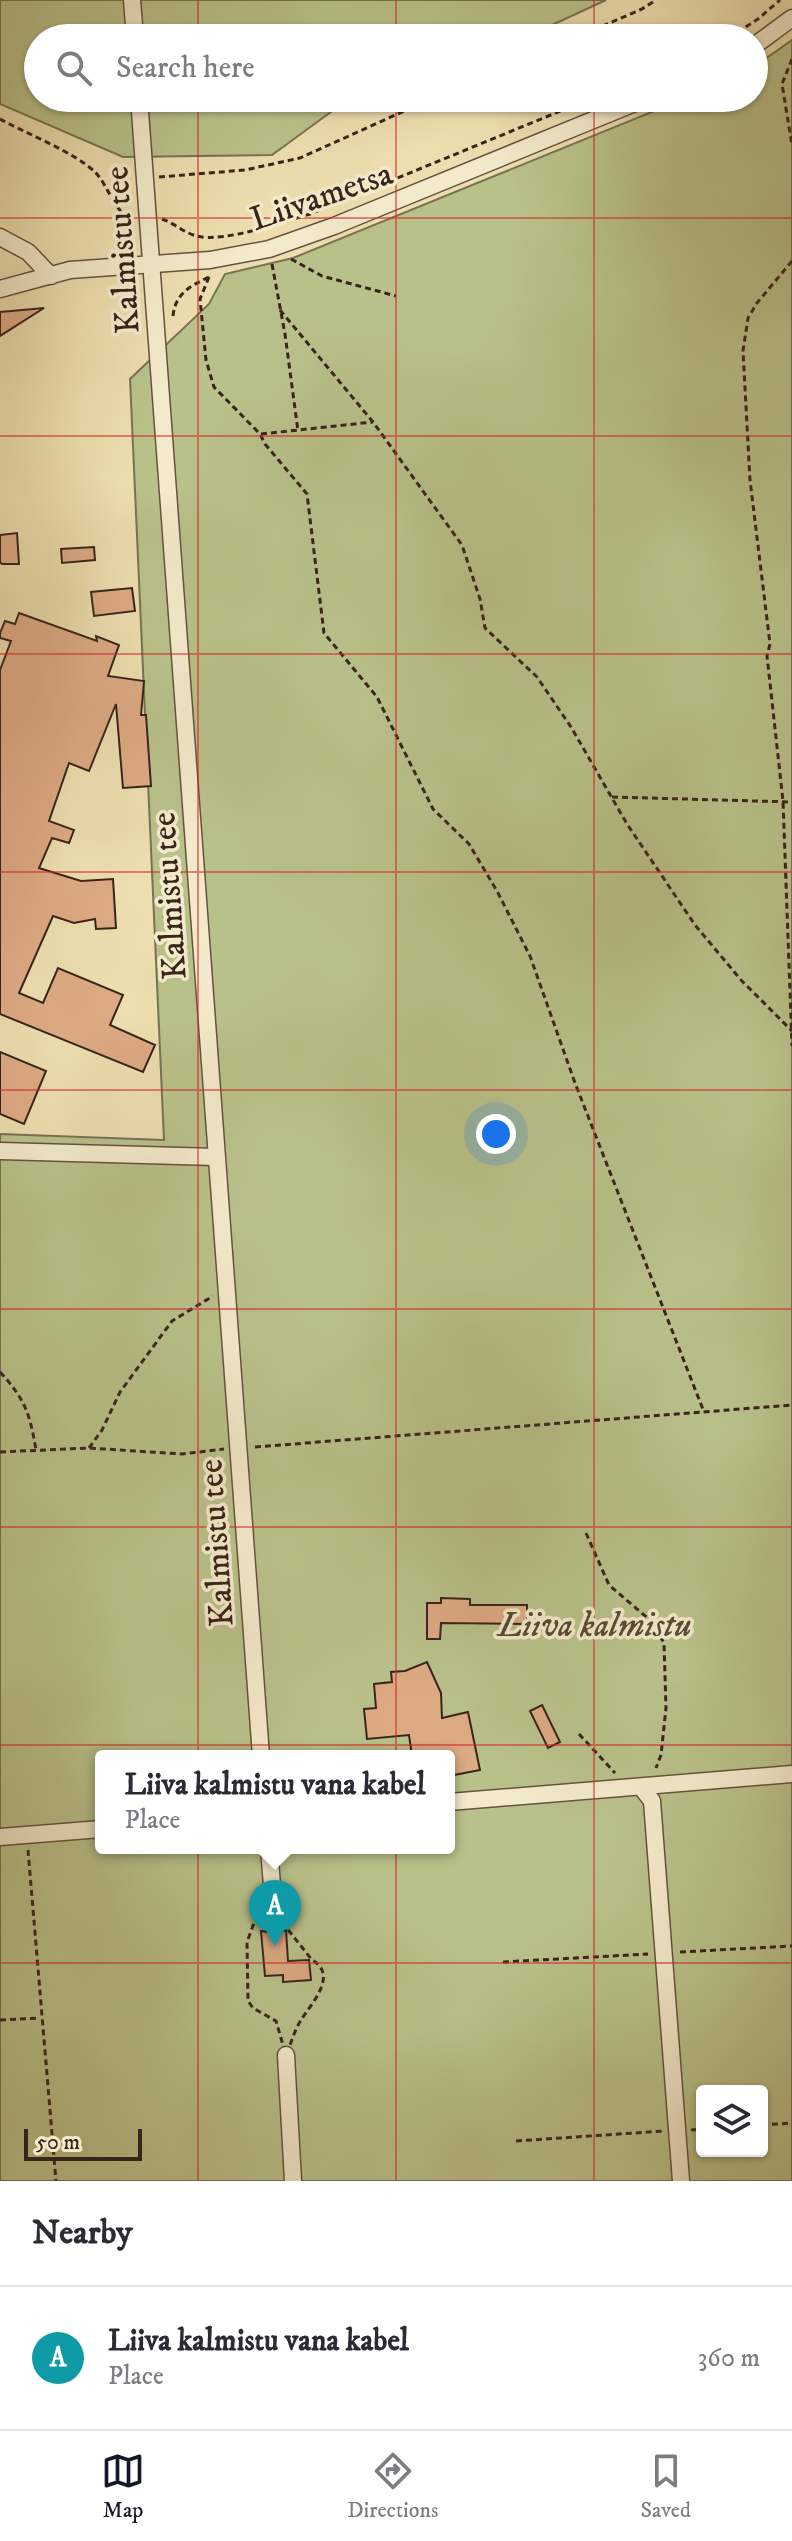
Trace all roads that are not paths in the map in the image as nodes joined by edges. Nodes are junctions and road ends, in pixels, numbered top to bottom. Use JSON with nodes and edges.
{"nodes":[{"id":1,"x":132,"y":0,"type":"edge"},
{"id":2,"x":792,"y":18,"type":"edge"},
{"id":3,"x":134,"y":24,"type":"edge"},
{"id":4,"x":768,"y":36,"type":"edge"},
{"id":5,"x":140,"y":112,"type":"edge"},
{"id":6,"x":613,"y":112,"type":"edge"},
{"id":7,"x":0,"y":237,"type":"edge"},
{"id":8,"x":150,"y":265,"type":"junction"},
{"id":9,"x":51,"y":276,"type":"junction"},
{"id":10,"x":0,"y":289,"type":"edge"},
{"id":11,"x":0,"y":1151,"type":"edge"},
{"id":12,"x":216,"y":1157,"type":"junction"},
{"id":13,"x":261,"y":1750,"type":"edge"},
{"id":14,"x":792,"y":1774,"type":"edge"},
{"id":15,"x":635,"y":1788,"type":"junction"},
{"id":16,"x":455,"y":1802,"type":"edge"},
{"id":17,"x":95,"y":1829,"type":"edge"},
{"id":18,"x":0,"y":1837,"type":"edge"},
{"id":19,"x":269,"y":1854,"type":"edge"},
{"id":20,"x":275,"y":1922,"type":"road end"},
{"id":21,"x":286,"y":2055,"type":"road end"},
{"id":22,"x":293,"y":2181,"type":"edge"},
{"id":23,"x":681,"y":2181,"type":"edge"}],
"edges":[{"from":1,"to":3,"type":"street"},
{"from":2,"to":4,"type":"street"},
{"from":5,"to":8,"type":"street","name":"Kalmistu tee"},
{"from":6,"to":8,"type":"street","name":"Liivametsa"},
{"from":7,"to":9,"type":"street"},
{"from":8,"to":9,"type":"street","name":"Liivametsa"},
{"from":8,"to":12,"type":"street","name":"Kalmistu tee"},
{"from":9,"to":10,"type":"street","name":"Liivametsa"},
{"from":11,"to":12,"type":"street"},
{"from":12,"to":13,"type":"street","name":"Kalmistu tee"},
{"from":14,"to":15,"type":"street"},
{"from":15,"to":16,"type":"street"},
{"from":15,"to":23,"type":"street"},
{"from":17,"to":18,"type":"street"},
{"from":19,"to":20,"type":"street"},
{"from":21,"to":22,"type":"street"}]}
